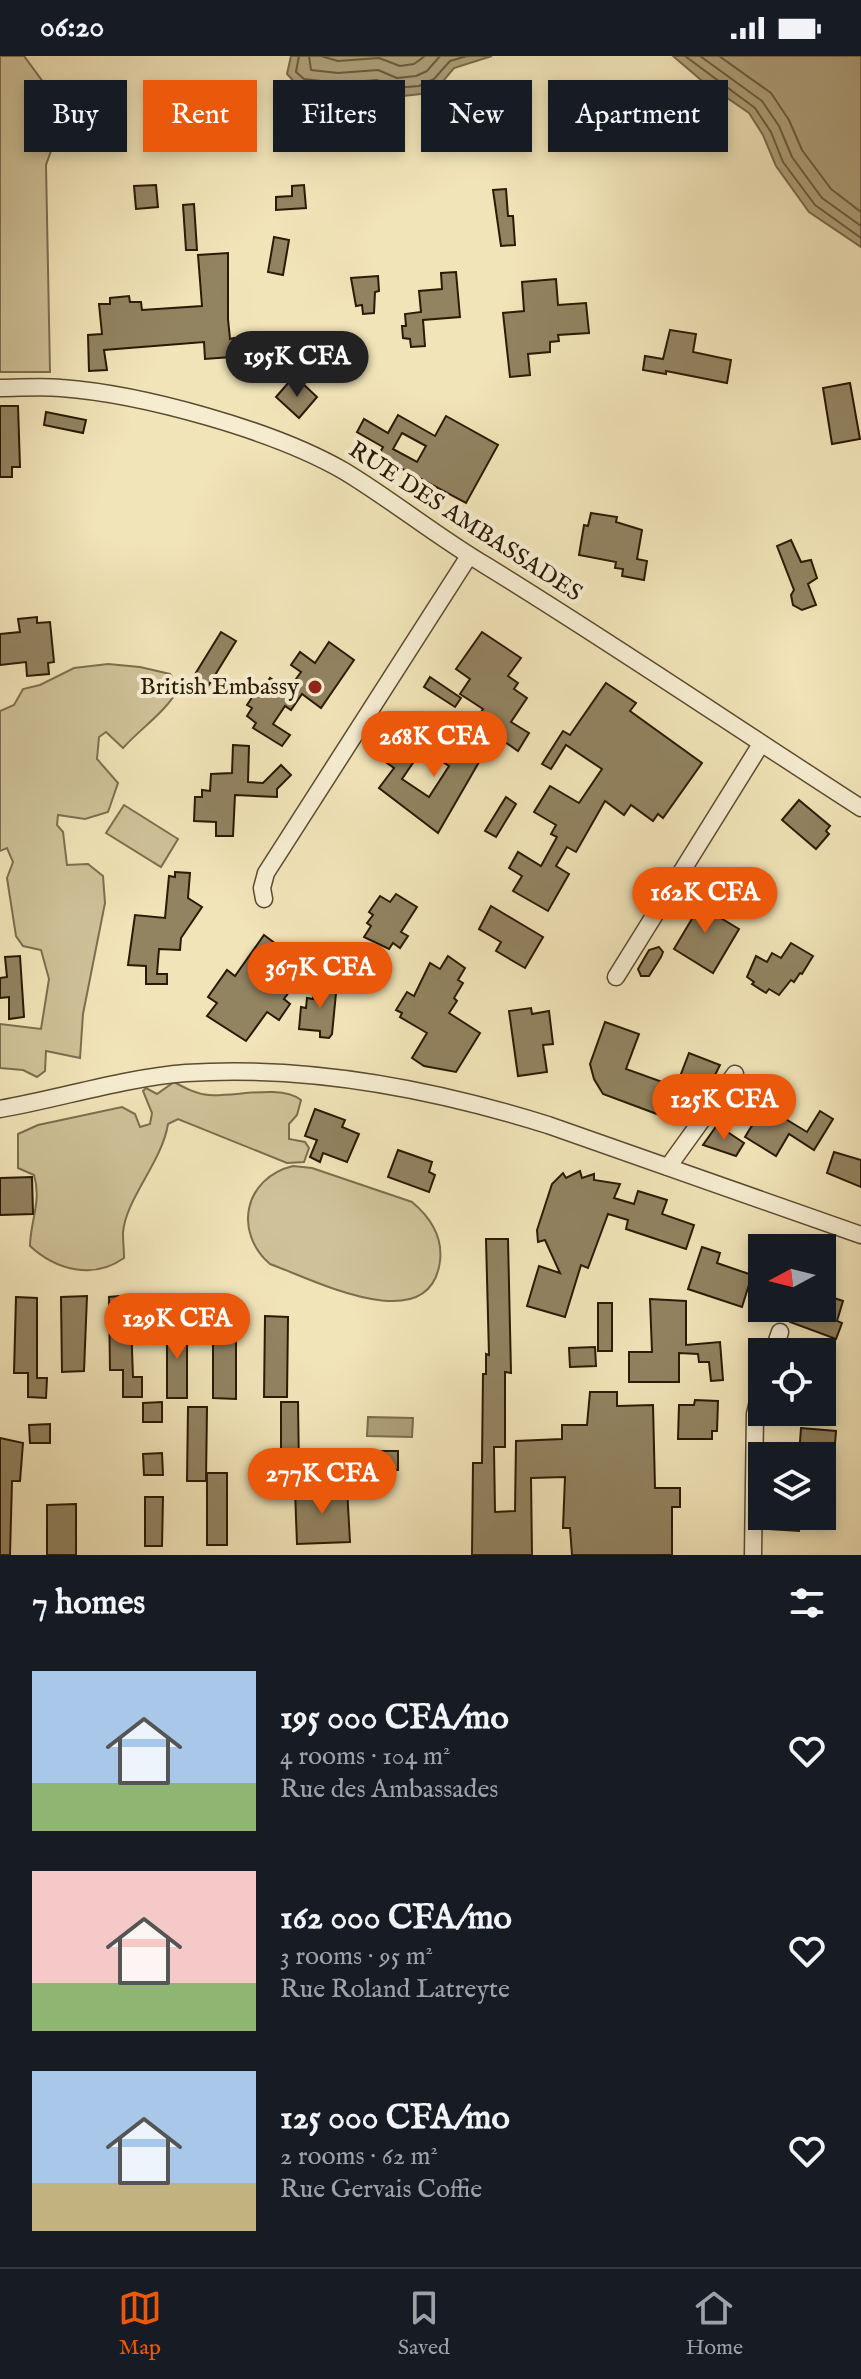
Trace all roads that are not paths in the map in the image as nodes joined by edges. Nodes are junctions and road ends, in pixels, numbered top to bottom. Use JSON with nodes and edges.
{"nodes":[{"id":1,"x":0,"y":388,"type":"edge"},
{"id":2,"x":469,"y":556,"type":"junction"},
{"id":3,"x":761,"y":744,"type":"junction"},
{"id":4,"x":861,"y":808,"type":"edge"},
{"id":5,"x":264,"y":899,"type":"dead end"},
{"id":6,"x":616,"y":977,"type":"dead end"},
{"id":7,"x":735,"y":1074,"type":"dead end"},
{"id":8,"x":0,"y":1109,"type":"edge"},
{"id":9,"x":668,"y":1167,"type":"junction"},
{"id":10,"x":861,"y":1235,"type":"edge"},
{"id":11,"x":780,"y":1332,"type":"dead end"},
{"id":12,"x":778,"y":1338,"type":"edge"},
{"id":13,"x":755,"y":1426,"type":"edge"},
{"id":14,"x":753,"y":1555,"type":"edge"}],
"edges":[{"from":1,"to":2,"type":"street","name":"RUE DES AMBASSADES"},
{"from":2,"to":3,"type":"street","name":"RUE DES AMBASSADES"},
{"from":2,"to":5,"type":"street"},
{"from":3,"to":4,"type":"street","name":"RUE DES AMBASSADES"},
{"from":3,"to":6,"type":"street"},
{"from":7,"to":9,"type":"street"},
{"from":8,"to":9,"type":"street"},
{"from":9,"to":10,"type":"street"},
{"from":11,"to":12,"type":"street"},
{"from":13,"to":14,"type":"street"}]}
